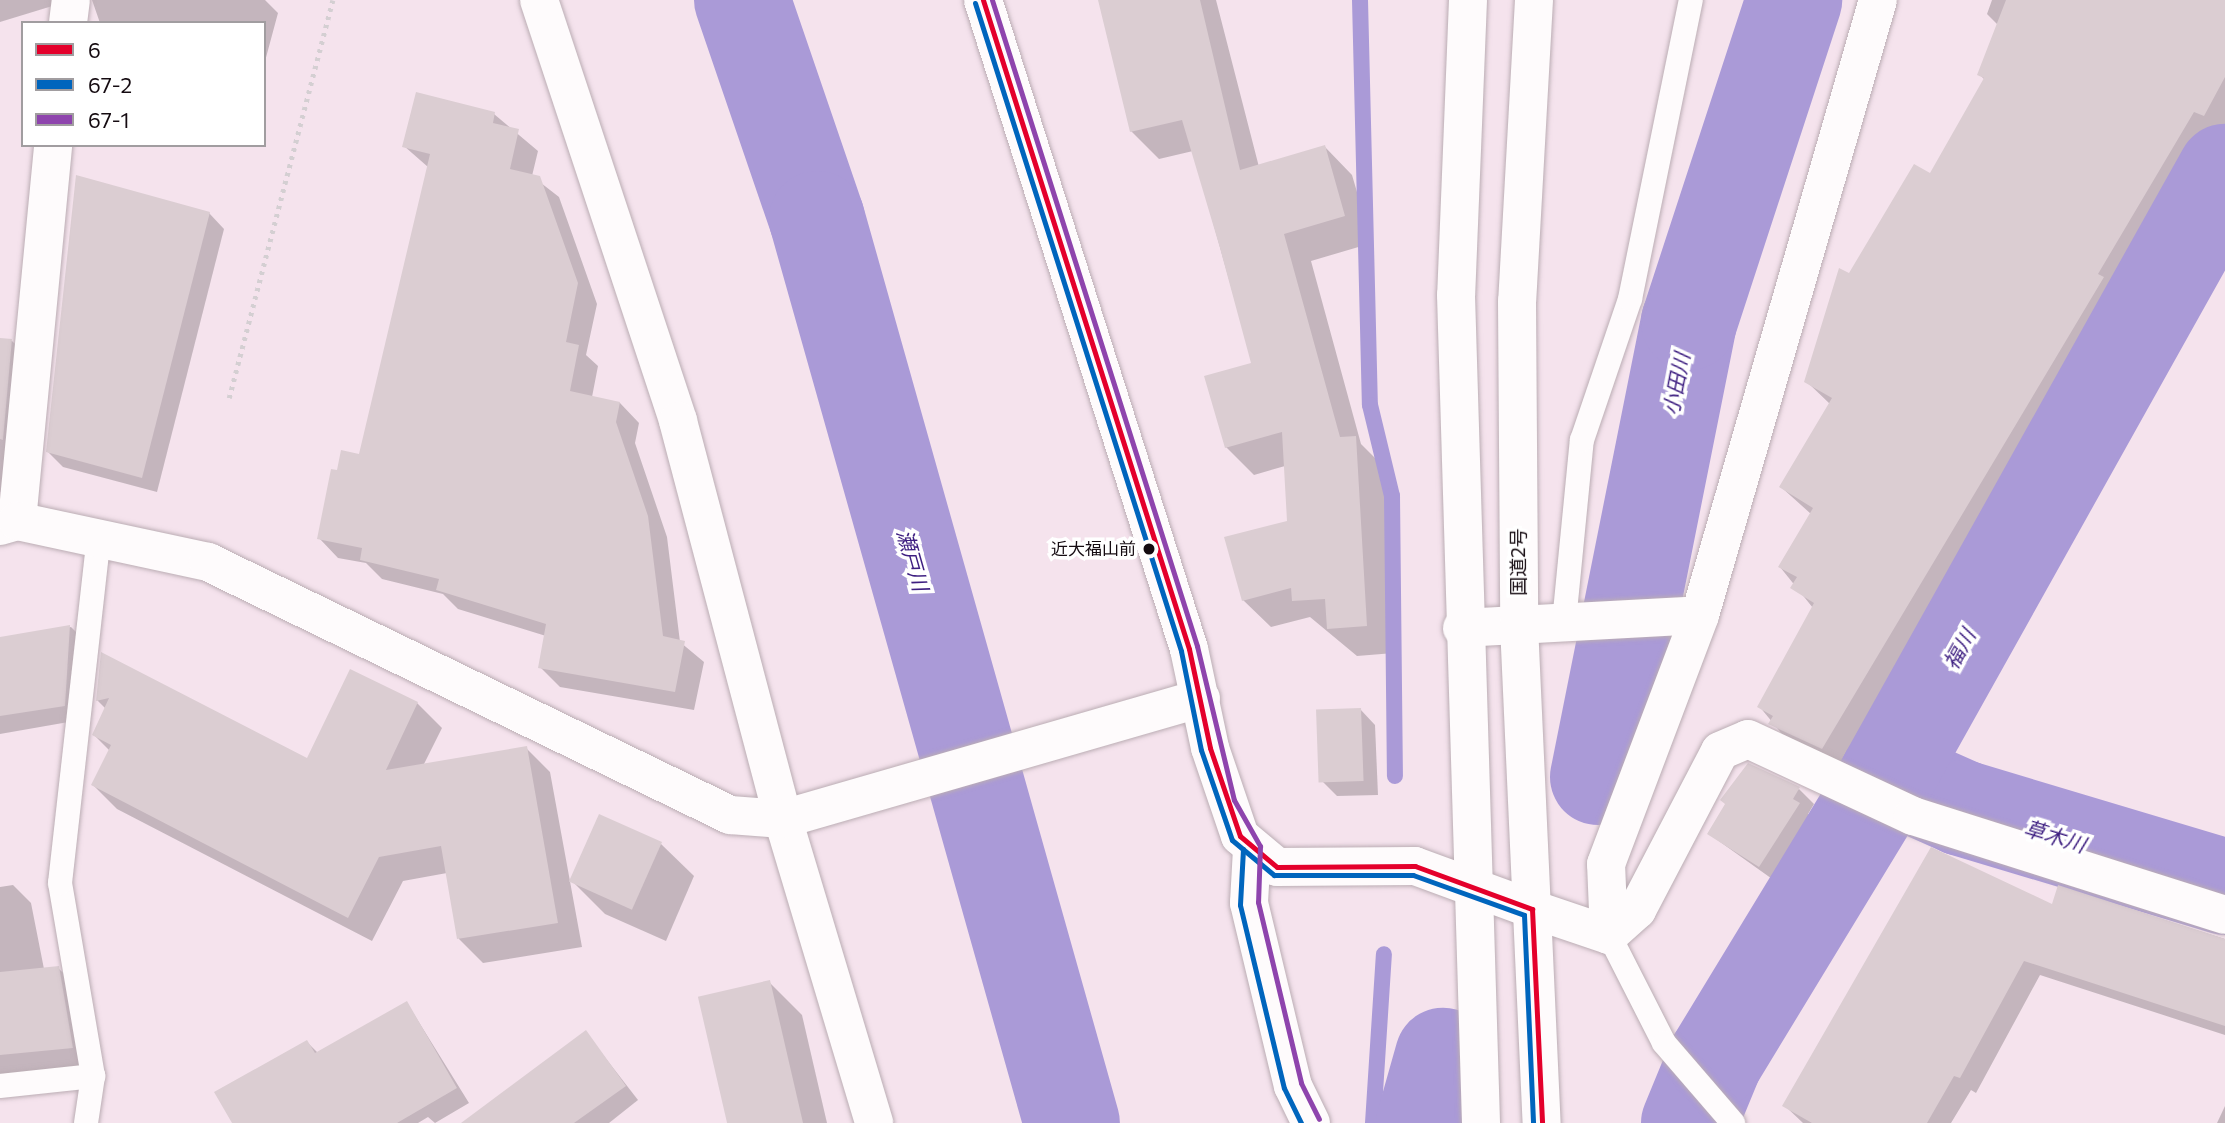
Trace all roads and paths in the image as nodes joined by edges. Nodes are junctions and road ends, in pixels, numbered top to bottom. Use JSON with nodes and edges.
{"nodes":[{"id":1,"x":71,"y":0,"type":"edge"},
{"id":2,"x":333,"y":0,"type":"edge"},
{"id":3,"x":539,"y":0,"type":"edge"},
{"id":4,"x":983,"y":0,"type":"edge"},
{"id":5,"x":1468,"y":0,"type":"edge"},
{"id":6,"x":1534,"y":0,"type":"edge"},
{"id":7,"x":1691,"y":0,"type":"edge"},
{"id":8,"x":1878,"y":0,"type":"edge"},
{"id":9,"x":68,"y":21,"type":"edge"},
{"id":10,"x":53,"y":147,"type":"edge"},
{"id":11,"x":229,"y":398,"type":"dead end"},
{"id":12,"x":8,"y":523,"type":"edge"},
{"id":13,"x":99,"y":538,"type":"junction"},
{"id":14,"x":1688,"y":616,"type":"junction"},
{"id":15,"x":1580,"y":621,"type":"junction"},
{"id":16,"x":1519,"y":625,"type":"junction"},
{"id":17,"x":1462,"y":628,"type":"junction"},
{"id":18,"x":1201,"y":698,"type":"junction"},
{"id":19,"x":794,"y":815,"type":"junction"},
{"id":20,"x":1252,"y":849,"type":"junction"},
{"id":21,"x":1471,"y":886,"type":"junction"},
{"id":22,"x":1532,"y":909,"type":"junction"},
{"id":23,"x":2225,"y":915,"type":"edge"},
{"id":24,"x":1609,"y":935,"type":"junction"},
{"id":25,"x":93,"y":1076,"type":"junction"},
{"id":26,"x":0,"y":1086,"type":"edge"},
{"id":27,"x":86,"y":1123,"type":"edge"},
{"id":28,"x":874,"y":1123,"type":"edge"},
{"id":29,"x":1311,"y":1123,"type":"edge"},
{"id":30,"x":1480,"y":1123,"type":"edge"},
{"id":31,"x":1542,"y":1123,"type":"edge"},
{"id":32,"x":1732,"y":1123,"type":"edge"}],
"edges":[{"from":1,"to":9,"type":"main road"},
{"from":2,"to":11,"type":"path"},
{"from":3,"to":19,"type":"main road"},
{"from":4,"to":18,"type":"main road"},
{"from":5,"to":17,"type":"main road"},
{"from":6,"to":16,"type":"main road","name":"国道2号"},
{"from":7,"to":15,"type":"lane"},
{"from":8,"to":14,"type":"main road"},
{"from":10,"to":12,"type":"main road"},
{"from":12,"to":13,"type":"main road"},
{"from":13,"to":19,"type":"main road"},
{"from":13,"to":25,"type":"lane"},
{"from":14,"to":15,"type":"main road"},
{"from":14,"to":24,"type":"main road"},
{"from":15,"to":16,"type":"main road"},
{"from":16,"to":17,"type":"main road"},
{"from":16,"to":22,"type":"main road","name":"国道2号"},
{"from":17,"to":21,"type":"main road"},
{"from":18,"to":19,"type":"main road"},
{"from":18,"to":20,"type":"main road"},
{"from":19,"to":28,"type":"main road"},
{"from":20,"to":21,"type":"main road"},
{"from":20,"to":29,"type":"main road"},
{"from":21,"to":22,"type":"main road"},
{"from":21,"to":30,"type":"main road"},
{"from":22,"to":24,"type":"main road"},
{"from":22,"to":31,"type":"main road","name":"国道2号"},
{"from":23,"to":24,"type":"main road"},
{"from":24,"to":32,"type":"lane"},
{"from":25,"to":26,"type":"lane"},
{"from":25,"to":27,"type":"lane"}]}
